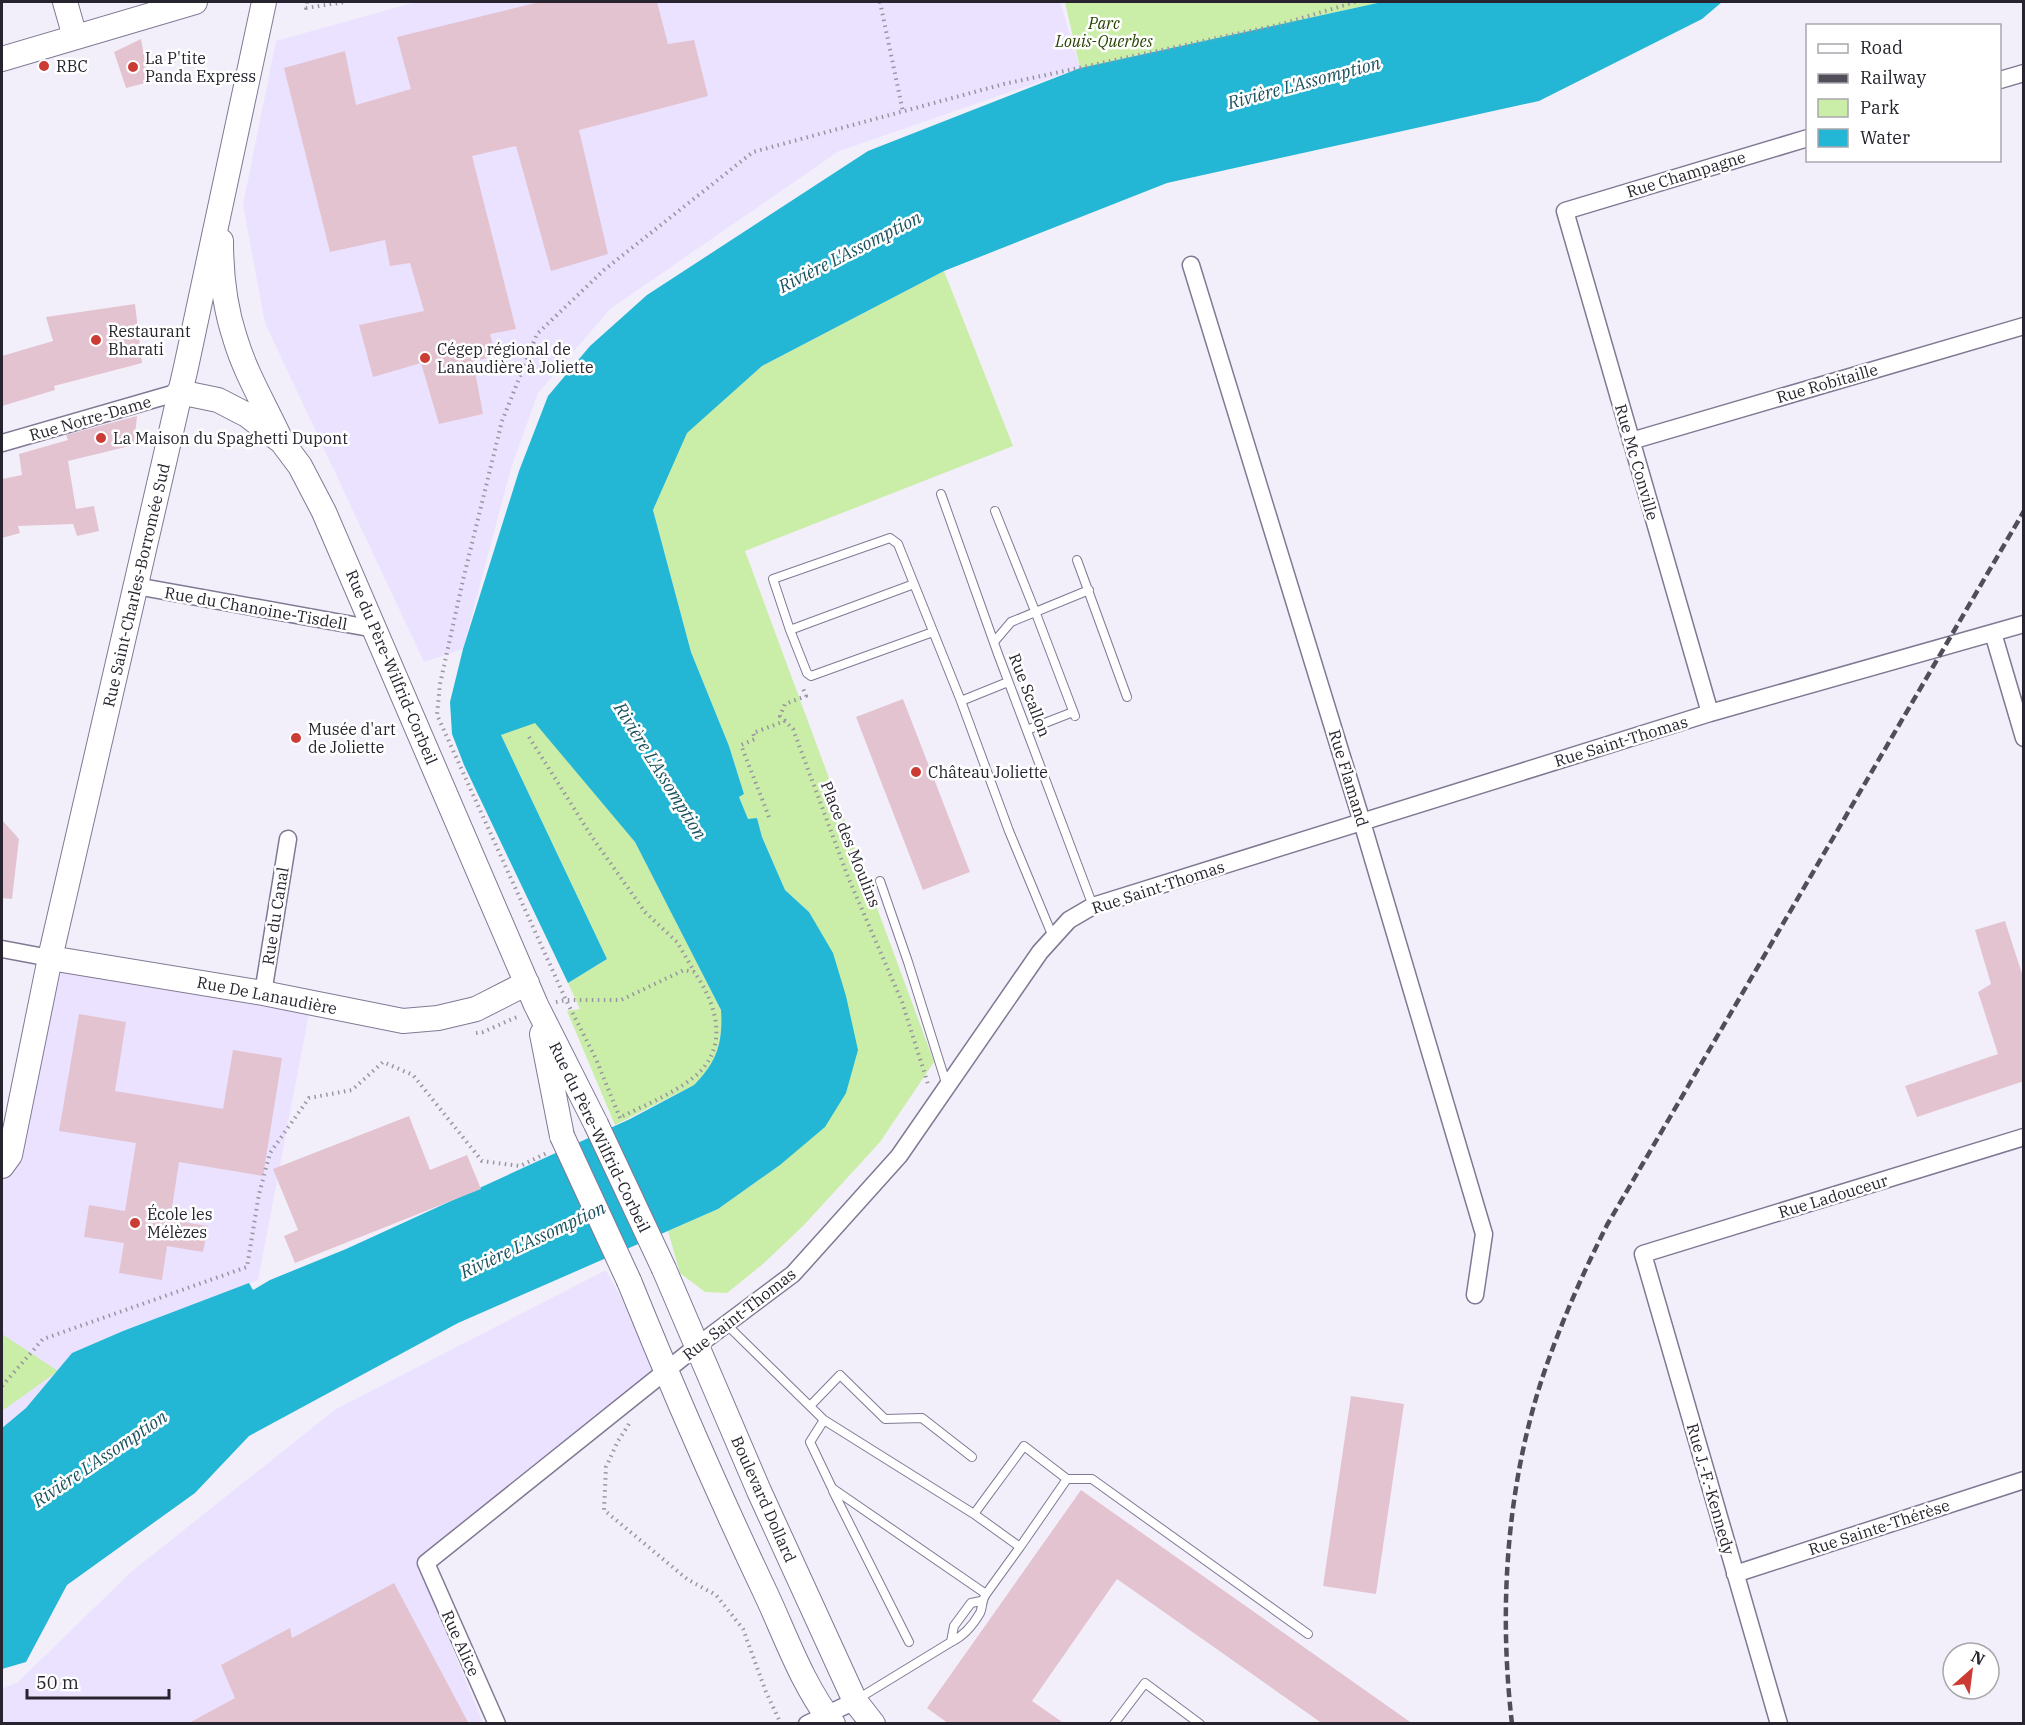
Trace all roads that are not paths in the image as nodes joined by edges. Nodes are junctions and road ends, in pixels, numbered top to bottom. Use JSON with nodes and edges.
{"nodes":[{"id":1,"x":65,"y":2,"type":"edge"},
{"id":2,"x":195,"y":2,"type":"edge"},
{"id":3,"x":264,"y":2,"type":"edge"},
{"id":4,"x":75,"y":37,"type":"junction"},
{"id":5,"x":2,"y":59,"type":"edge"},
{"id":6,"x":2024,"y":73,"type":"edge"},
{"id":7,"x":2001,"y":80,"type":"edge"},
{"id":8,"x":1806,"y":139,"type":"edge"},
{"id":9,"x":221,"y":200,"type":"junction"},
{"id":10,"x":1565,"y":211,"type":"joint"},
{"id":11,"x":1191,"y":264,"type":"dead end"},
{"id":12,"x":2024,"y":326,"type":"edge"},
{"id":13,"x":179,"y":392,"type":"junction"},
{"id":14,"x":1631,"y":441,"type":"junction"},
{"id":15,"x":282,"y":442,"type":"junction"},
{"id":16,"x":2,"y":443,"type":"edge"},
{"id":17,"x":941,"y":494,"type":"dead end"},
{"id":18,"x":995,"y":511,"type":"dead end"},
{"id":19,"x":1077,"y":560,"type":"dead end"},
{"id":20,"x":914,"y":584,"type":"junction"},
{"id":21,"x":136,"y":586,"type":"junction"},
{"id":22,"x":1089,"y":590,"type":"junction"},
{"id":23,"x":1035,"y":611,"type":"junction"},
{"id":24,"x":2024,"y":624,"type":"edge"},
{"id":25,"x":375,"y":629,"type":"junction"},
{"id":26,"x":790,"y":630,"type":"junction"},
{"id":27,"x":933,"y":632,"type":"junction"},
{"id":28,"x":1993,"y":633,"type":"junction"},
{"id":29,"x":994,"y":642,"type":"junction"},
{"id":30,"x":1008,"y":682,"type":"junction"},
{"id":31,"x":1127,"y":697,"type":"dead end"},
{"id":32,"x":961,"y":701,"type":"junction"},
{"id":33,"x":1710,"y":713,"type":"junction"},
{"id":34,"x":1027,"y":730,"type":"junction"},
{"id":35,"x":2024,"y":738,"type":"edge"},
{"id":36,"x":1362,"y":822,"type":"junction"},
{"id":37,"x":288,"y":839,"type":"dead end"},
{"id":38,"x":880,"y":881,"type":"dead end"},
{"id":39,"x":1093,"y":906,"type":"junction"},
{"id":40,"x":1053,"y":937,"type":"junction"},
{"id":41,"x":2,"y":949,"type":"edge"},
{"id":42,"x":50,"y":958,"type":"junction"},
{"id":43,"x":527,"y":983,"type":"junction"},
{"id":44,"x":263,"y":993,"type":"junction"},
{"id":45,"x":536,"y":1005,"type":"junction"},
{"id":46,"x":947,"y":1086,"type":"junction"},
{"id":47,"x":2024,"y":1137,"type":"edge"},
{"id":48,"x":2,"y":1166,"type":"edge"},
{"id":49,"x":1643,"y":1254,"type":"joint"},
{"id":50,"x":664,"y":1269,"type":"joint"},
{"id":51,"x":1475,"y":1295,"type":"dead end"},
{"id":52,"x":726,"y":1324,"type":"junction"},
{"id":53,"x":697,"y":1346,"type":"junction"},
{"id":54,"x":666,"y":1372,"type":"junction"},
{"id":55,"x":810,"y":1406,"type":"junction"},
{"id":56,"x":824,"y":1420,"type":"junction"},
{"id":57,"x":972,"y":1457,"type":"dead end"},
{"id":58,"x":1067,"y":1479,"type":"junction"},
{"id":59,"x":2024,"y":1480,"type":"edge"},
{"id":60,"x":832,"y":1488,"type":"junction"},
{"id":61,"x":975,"y":1514,"type":"junction"},
{"id":62,"x":1020,"y":1547,"type":"junction"},
{"id":63,"x":426,"y":1563,"type":"joint"},
{"id":64,"x":1735,"y":1574,"type":"junction"},
{"id":65,"x":983,"y":1598,"type":"junction"},
{"id":66,"x":1308,"y":1634,"type":"dead end"},
{"id":67,"x":909,"y":1642,"type":"dead end"},
{"id":68,"x":855,"y":1701,"type":"junction"},
{"id":69,"x":822,"y":1721,"type":"edge"},
{"id":70,"x":497,"y":1724,"type":"edge"},
{"id":71,"x":873,"y":1724,"type":"edge"},
{"id":72,"x":1114,"y":1724,"type":"edge"},
{"id":73,"x":1200,"y":1724,"type":"edge"},
{"id":74,"x":1779,"y":1724,"type":"edge"}],
"edges":[{"from":1,"to":4,"type":"main road"},
{"from":2,"to":4,"type":"main road"},
{"from":3,"to":9,"type":"main road","name":"Rue Saint-Charles-Borromée Sud"},
{"from":4,"to":5,"type":"main road"},
{"from":6,"to":7,"type":"street"},
{"from":8,"to":10,"type":"street","name":"Rue Champagne"},
{"from":9,"to":13,"type":"main road","name":"Rue Saint-Charles-Borromée Sud"},
{"from":9,"to":15,"type":"main road"},
{"from":10,"to":14,"type":"street","name":"Rue Mc Conville"},
{"from":11,"to":36,"type":"street","name":"Rue Flamand"},
{"from":12,"to":14,"type":"street","name":"Rue Robitaille"},
{"from":13,"to":15,"type":"main road","name":"Rue du Père-Wilfrid-Corbeil"},
{"from":13,"to":16,"type":"street","name":"Rue Notre-Dame"},
{"from":13,"to":21,"type":"main road","name":"Rue Saint-Charles-Borromée Sud"},
{"from":14,"to":33,"type":"street","name":"Rue Mc Conville"},
{"from":15,"to":25,"type":"main road","name":"Rue du Père-Wilfrid-Corbeil"},
{"from":17,"to":29,"type":"lane","name":"Rue Scallon"},
{"from":18,"to":23,"type":"lane"},
{"from":19,"to":22,"type":"lane"},
{"from":20,"to":26,"type":"lane"},
{"from":20,"to":26,"type":"lane"},
{"from":20,"to":27,"type":"lane"},
{"from":21,"to":25,"type":"street","name":"Rue du Chanoine-Tisdell"},
{"from":21,"to":42,"type":"main road","name":"Rue Saint-Charles-Borromée Sud"},
{"from":22,"to":23,"type":"lane"},
{"from":22,"to":31,"type":"lane"},
{"from":23,"to":29,"type":"lane"},
{"from":23,"to":34,"type":"lane"},
{"from":24,"to":28,"type":"street","name":"Rue Saint-Thomas"},
{"from":25,"to":43,"type":"main road","name":"Rue du Père-Wilfrid-Corbeil"},
{"from":26,"to":27,"type":"lane"},
{"from":27,"to":32,"type":"lane"},
{"from":28,"to":33,"type":"street","name":"Rue Saint-Thomas"},
{"from":28,"to":35,"type":"street"},
{"from":29,"to":30,"type":"lane","name":"Rue Scallon"},
{"from":30,"to":32,"type":"lane"},
{"from":30,"to":34,"type":"lane","name":"Rue Scallon"},
{"from":32,"to":40,"type":"lane"},
{"from":33,"to":36,"type":"street","name":"Rue Saint-Thomas"},
{"from":34,"to":39,"type":"lane","name":"Rue Scallon"},
{"from":36,"to":39,"type":"street","name":"Rue Saint-Thomas"},
{"from":36,"to":51,"type":"street","name":"Rue Flamand"},
{"from":37,"to":44,"type":"street","name":"Rue du Canal"},
{"from":38,"to":46,"type":"lane"},
{"from":39,"to":40,"type":"street","name":"Rue Saint-Thomas"},
{"from":40,"to":46,"type":"street","name":"Rue Saint-Thomas"},
{"from":41,"to":42,"type":"street","name":"Rue De Lanaudière"},
{"from":42,"to":44,"type":"main road","name":"Rue De Lanaudière"},
{"from":42,"to":48,"type":"main road","name":"Rue Saint-Charles-Borromée Sud"},
{"from":43,"to":44,"type":"main road","name":"Rue De Lanaudière"},
{"from":43,"to":45,"type":"main road","name":"Rue du Père-Wilfrid-Corbeil"},
{"from":45,"to":50,"type":"main road","name":"Rue du Père-Wilfrid-Corbeil","bridge":true},
{"from":45,"to":54,"type":"main road","name":"Rue du Père-Wilfrid-Corbeil","bridge":true},
{"from":46,"to":52,"type":"street","name":"Rue Saint-Thomas"},
{"from":47,"to":49,"type":"street","name":"Rue Ladouceur"},
{"from":49,"to":64,"type":"street","name":"Rue J.-F.-Kennedy"},
{"from":50,"to":53,"type":"main road","name":"Boulevard Dollard"},
{"from":52,"to":53,"type":"street","name":"Rue Saint-Thomas"},
{"from":52,"to":55,"type":"lane"},
{"from":53,"to":54,"type":"street","name":"Rue Saint-Thomas"},
{"from":53,"to":68,"type":"main road","name":"Boulevard Dollard"},
{"from":54,"to":63,"type":"street","name":"Rue Saint-Thomas"},
{"from":54,"to":69,"type":"main road"},
{"from":55,"to":56,"type":"lane"},
{"from":55,"to":57,"type":"lane"},
{"from":56,"to":60,"type":"lane"},
{"from":56,"to":61,"type":"lane"},
{"from":58,"to":61,"type":"lane"},
{"from":58,"to":62,"type":"lane"},
{"from":58,"to":66,"type":"lane"},
{"from":59,"to":64,"type":"street","name":"Rue Sainte-Thérèse"},
{"from":60,"to":65,"type":"lane"},
{"from":60,"to":67,"type":"lane"},
{"from":61,"to":62,"type":"lane"},
{"from":62,"to":65,"type":"lane"},
{"from":63,"to":70,"type":"street","name":"Rue Alice"},
{"from":64,"to":74,"type":"street","name":"Rue J.-F.-Kennedy"},
{"from":65,"to":68,"type":"lane"},
{"from":68,"to":69,"type":"street"},
{"from":68,"to":71,"type":"main road","name":"Boulevard Dollard"},
{"from":72,"to":73,"type":"lane"}]}
